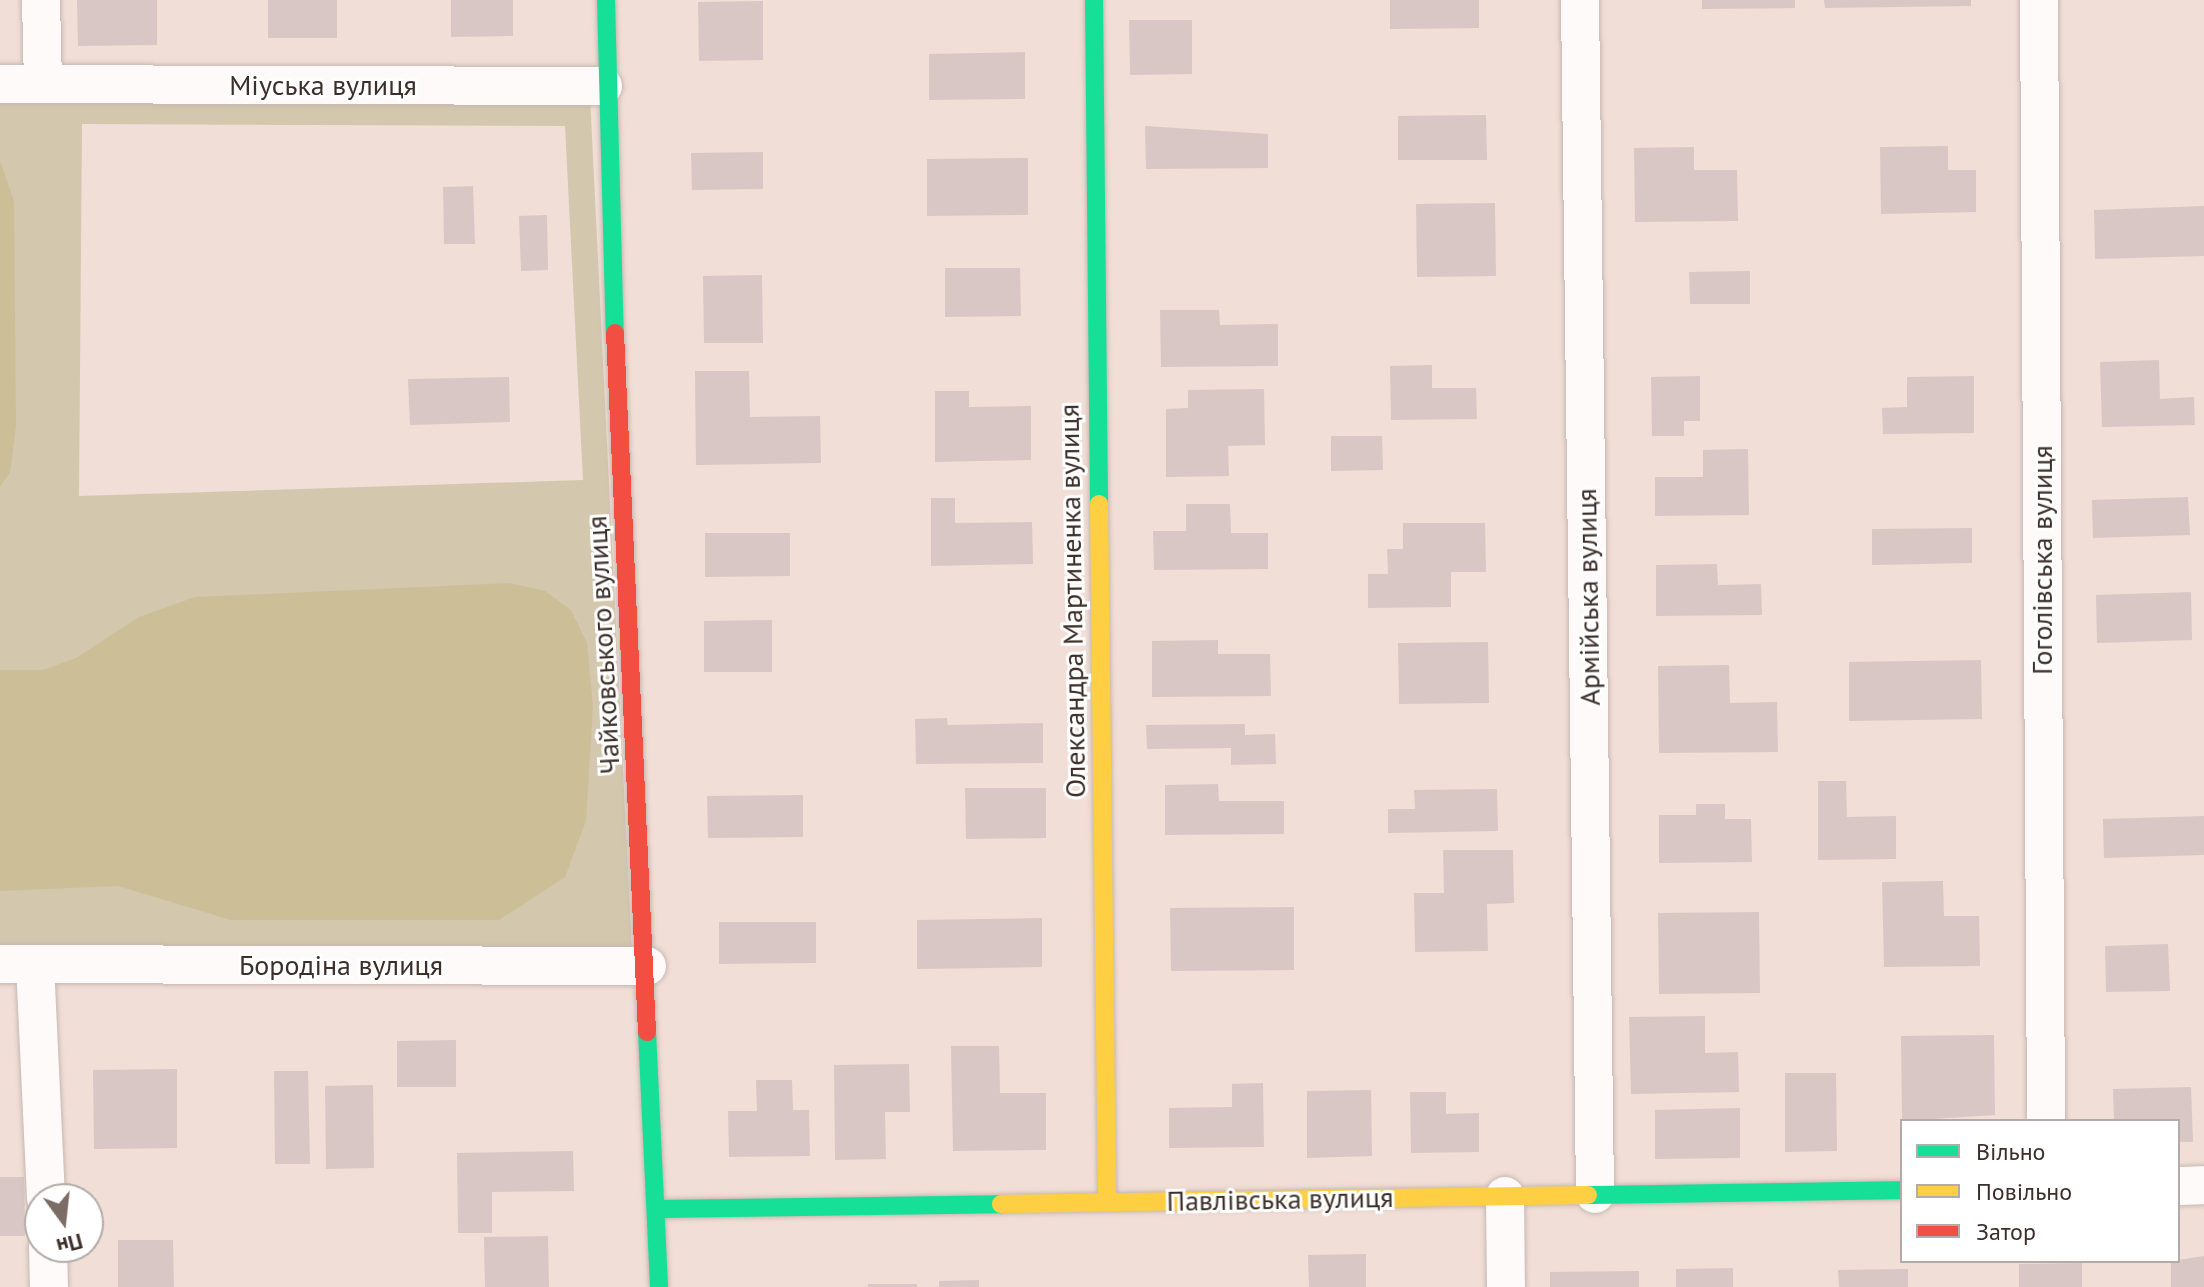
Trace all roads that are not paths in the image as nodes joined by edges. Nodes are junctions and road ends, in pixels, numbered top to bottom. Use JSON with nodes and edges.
{"nodes":[{"id":1,"x":41,"y":0,"type":"edge"},
{"id":2,"x":606,"y":0,"type":"edge"},
{"id":3,"x":1094,"y":0,"type":"edge"},
{"id":4,"x":1580,"y":0,"type":"edge"},
{"id":5,"x":2039,"y":0,"type":"edge"},
{"id":6,"x":43,"y":83,"type":"junction"},
{"id":7,"x":0,"y":84,"type":"edge"},
{"id":8,"x":603,"y":86,"type":"junction"},
{"id":9,"x":18,"y":964,"type":"edge"},
{"id":10,"x":647,"y":966,"type":"junction"},
{"id":11,"x":2046,"y":1119,"type":"edge"},
{"id":12,"x":44,"y":1183,"type":"edge"},
{"id":13,"x":2204,"y":1185,"type":"edge"},
{"id":14,"x":2180,"y":1186,"type":"edge"},
{"id":15,"x":1900,"y":1190,"type":"edge"},
{"id":16,"x":1595,"y":1194,"type":"junction"},
{"id":17,"x":1505,"y":1196,"type":"junction"},
{"id":18,"x":1107,"y":1202,"type":"junction"},
{"id":19,"x":659,"y":1209,"type":"junction"},
{"id":20,"x":48,"y":1263,"type":"edge"},
{"id":21,"x":49,"y":1287,"type":"edge"},
{"id":22,"x":659,"y":1287,"type":"edge"},
{"id":23,"x":1506,"y":1287,"type":"edge"}],
"edges":[{"from":1,"to":6,"type":"street"},
{"from":2,"to":8,"type":"street","name":"Чайковського вулиця"},
{"from":3,"to":18,"type":"street","name":"Олександра Мартиненка вулиця"},
{"from":4,"to":16,"type":"street","name":"Армійська вулиця"},
{"from":5,"to":11,"type":"street","name":"Гоголівська вулиця"},
{"from":6,"to":7,"type":"street","name":"Міуська вулиця"},
{"from":6,"to":8,"type":"street","name":"Міуська вулиця"},
{"from":8,"to":10,"type":"street","name":"Чайковського вулиця"},
{"from":9,"to":10,"type":"street","name":"Бородіна вулиця"},
{"from":9,"to":12,"type":"street","name":"Бородіна вулиця"},
{"from":10,"to":19,"type":"street","name":"Чайковського вулиця"},
{"from":13,"to":14,"type":"street"},
{"from":15,"to":16,"type":"street","name":"Павлівська вулиця"},
{"from":16,"to":17,"type":"street","name":"Павлівська вулиця"},
{"from":17,"to":18,"type":"street","name":"Павлівська вулиця"},
{"from":17,"to":23,"type":"street"},
{"from":18,"to":19,"type":"street","name":"Павлівська вулиця"},
{"from":19,"to":22,"type":"street","name":"Чайковського вулиця"},
{"from":20,"to":21,"type":"street"}]}
